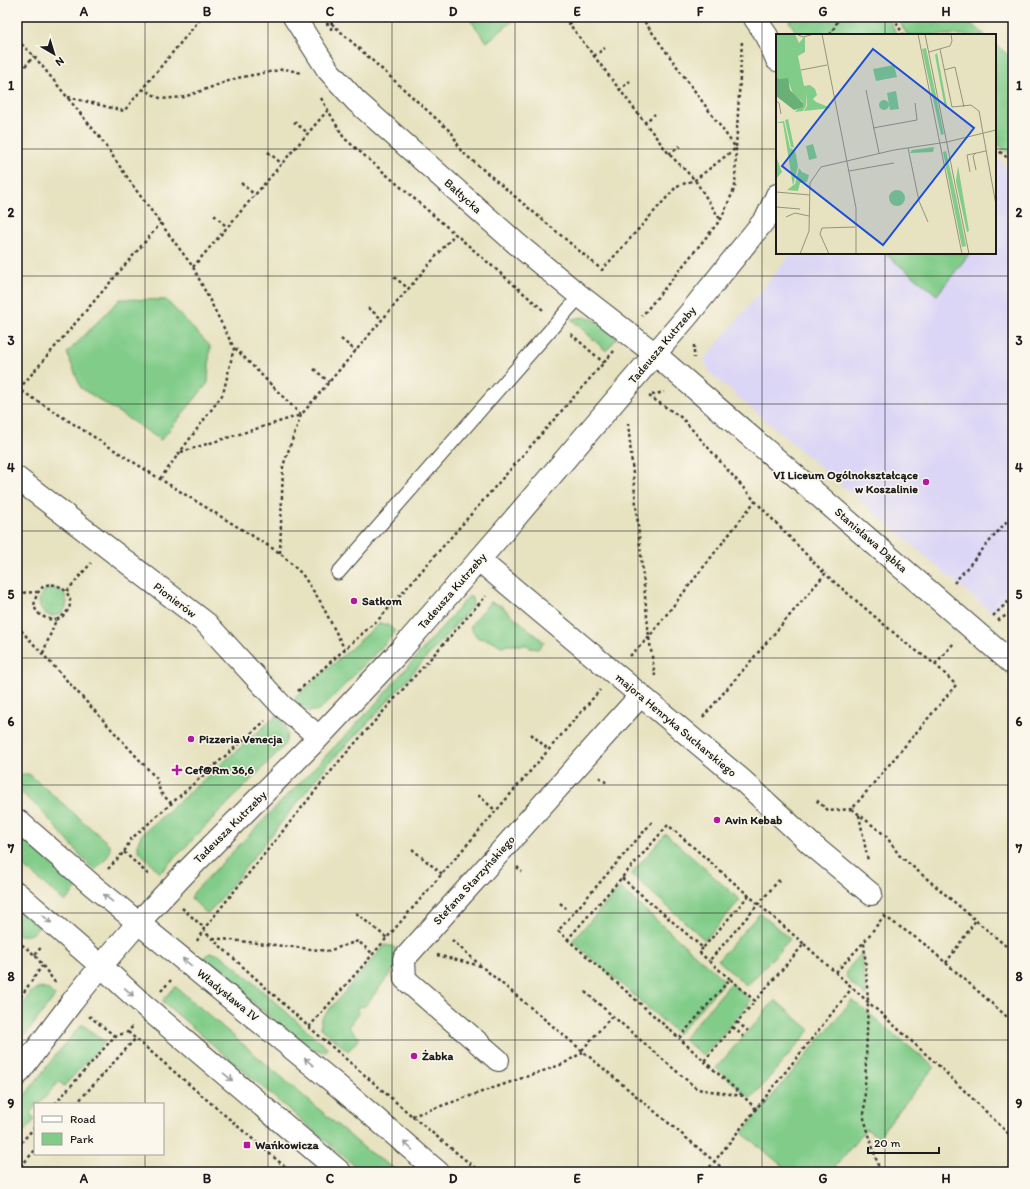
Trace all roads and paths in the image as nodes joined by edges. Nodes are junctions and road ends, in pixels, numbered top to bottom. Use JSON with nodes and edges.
{"nodes":[{"id":1,"x":202,"y":17,"type":"edge"},
{"id":2,"x":564,"y":17,"type":"edge"},
{"id":3,"x":578,"y":17,"type":"edge"},
{"id":4,"x":641,"y":17,"type":"edge"},
{"id":5,"x":754,"y":17,"type":"edge"},
{"id":6,"x":840,"y":17,"type":"edge"},
{"id":7,"x":894,"y":17,"type":"edge"},
{"id":8,"x":298,"y":23,"type":"edge"},
{"id":9,"x":569,"y":24,"type":"junction"},
{"id":10,"x":831,"y":34,"type":"edge"},
{"id":11,"x":902,"y":34,"type":"edge"},
{"id":12,"x":742,"y":38,"type":"dead end"},
{"id":13,"x":17,"y":40,"type":"edge"},
{"id":14,"x":605,"y":48,"type":"dead end"},
{"id":15,"x":34,"y":56,"type":"junction"},
{"id":16,"x":594,"y":56,"type":"junction"},
{"id":17,"x":776,"y":58,"type":"edge"},
{"id":18,"x":328,"y":70,"type":"junction"},
{"id":19,"x":17,"y":75,"type":"edge"},
{"id":20,"x":630,"y":81,"type":"dead end"},
{"id":21,"x":142,"y":89,"type":"junction"},
{"id":22,"x":619,"y":90,"type":"junction"},
{"id":23,"x":318,"y":92,"type":"dead end"},
{"id":24,"x":66,"y":96,"type":"junction"},
{"id":25,"x":327,"y":111,"type":"junction"},
{"id":26,"x":655,"y":114,"type":"dead end"},
{"id":27,"x":294,"y":122,"type":"dead end"},
{"id":28,"x":644,"y":123,"type":"junction"},
{"id":29,"x":308,"y":133,"type":"junction"},
{"id":30,"x":680,"y":146,"type":"dead end"},
{"id":31,"x":736,"y":148,"type":"junction"},
{"id":32,"x":996,"y":149,"type":"edge"},
{"id":33,"x":268,"y":152,"type":"dead end"},
{"id":34,"x":670,"y":154,"type":"junction"},
{"id":35,"x":1013,"y":162,"type":"edge"},
{"id":36,"x":282,"y":164,"type":"junction"},
{"id":37,"x":695,"y":180,"type":"junction"},
{"id":38,"x":241,"y":183,"type":"dead end"},
{"id":39,"x":255,"y":195,"type":"junction"},
{"id":40,"x":776,"y":198,"type":"edge"},
{"id":41,"x":214,"y":215,"type":"dead end"},
{"id":42,"x":721,"y":219,"type":"junction"},
{"id":43,"x":161,"y":223,"type":"junction"},
{"id":44,"x":228,"y":227,"type":"junction"},
{"id":45,"x":455,"y":234,"type":"junction"},
{"id":46,"x":193,"y":267,"type":"junction"},
{"id":47,"x":394,"y":277,"type":"dead end"},
{"id":48,"x":409,"y":289,"type":"junction"},
{"id":49,"x":580,"y":296,"type":"junction"},
{"id":50,"x":368,"y":308,"type":"dead end"},
{"id":51,"x":382,"y":319,"type":"junction"},
{"id":52,"x":557,"y":322,"type":"junction"},
{"id":53,"x":628,"y":334,"type":"junction"},
{"id":54,"x":341,"y":339,"type":"dead end"},
{"id":55,"x":234,"y":348,"type":"junction"},
{"id":56,"x":356,"y":351,"type":"junction"},
{"id":57,"x":655,"y":354,"type":"junction"},
{"id":58,"x":604,"y":363,"type":"junction"},
{"id":59,"x":314,"y":370,"type":"dead end"},
{"id":60,"x":329,"y":382,"type":"junction"},
{"id":61,"x":18,"y":389,"type":"edge"},
{"id":62,"x":649,"y":396,"type":"dead end"},
{"id":63,"x":301,"y":415,"type":"junction"},
{"id":64,"x":628,"y":422,"type":"dead end"},
{"id":65,"x":180,"y":452,"type":"junction"},
{"id":66,"x":17,"y":478,"type":"edge"},
{"id":67,"x":160,"y":479,"type":"junction"},
{"id":68,"x":754,"y":501,"type":"junction"},
{"id":69,"x":1013,"y":514,"type":"edge"},
{"id":70,"x":280,"y":553,"type":"junction"},
{"id":71,"x":479,"y":560,"type":"junction"},
{"id":72,"x":338,"y":573,"type":"dead end"},
{"id":73,"x":825,"y":574,"type":"junction"},
{"id":74,"x":954,"y":583,"type":"dead end"},
{"id":75,"x":37,"y":592,"type":"junction"},
{"id":76,"x":17,"y":593,"type":"edge"},
{"id":77,"x":489,"y":593,"type":"dead end"},
{"id":78,"x":56,"y":620,"type":"junction"},
{"id":79,"x":17,"y":626,"type":"edge"},
{"id":80,"x":649,"y":637,"type":"junction"},
{"id":81,"x":949,"y":648,"type":"dead end"},
{"id":82,"x":345,"y":650,"type":"junction"},
{"id":83,"x":43,"y":653,"type":"junction"},
{"id":84,"x":935,"y":664,"type":"junction"},
{"id":85,"x":1013,"y":664,"type":"edge"},
{"id":86,"x":614,"y":673,"type":"junction"},
{"id":87,"x":648,"y":688,"type":"junction"},
{"id":88,"x":282,"y":706,"type":"junction"},
{"id":89,"x":531,"y":734,"type":"dead end"},
{"id":90,"x":688,"y":735,"type":"junction"},
{"id":91,"x":319,"y":737,"type":"junction"},
{"id":92,"x":549,"y":750,"type":"junction"},
{"id":93,"x":598,"y":776,"type":"dead end"},
{"id":94,"x":608,"y":784,"type":"dead end"},
{"id":95,"x":478,"y":795,"type":"dead end"},
{"id":96,"x":816,"y":800,"type":"dead end"},
{"id":97,"x":171,"y":803,"type":"junction"},
{"id":98,"x":852,"y":809,"type":"junction"},
{"id":99,"x":496,"y":811,"type":"junction"},
{"id":100,"x":859,"y":814,"type":"junction"},
{"id":101,"x":17,"y":820,"type":"edge"},
{"id":102,"x":652,"y":822,"type":"dead end"},
{"id":103,"x":412,"y":849,"type":"dead end"},
{"id":104,"x":124,"y":852,"type":"dead end"},
{"id":105,"x":869,"y":869,"type":"dead end"},
{"id":106,"x":442,"y":874,"type":"junction"},
{"id":107,"x":622,"y":878,"type":"junction"},
{"id":108,"x":780,"y":879,"type":"dead end"},
{"id":109,"x":17,"y":893,"type":"edge"},
{"id":110,"x":748,"y":895,"type":"junction"},
{"id":111,"x":877,"y":901,"type":"joint"},
{"id":112,"x":560,"y":903,"type":"dead end"},
{"id":113,"x":758,"y":904,"type":"junction"},
{"id":114,"x":414,"y":906,"type":"junction"},
{"id":115,"x":566,"y":908,"type":"dead end"},
{"id":116,"x":356,"y":913,"type":"dead end"},
{"id":117,"x":884,"y":916,"type":"junction"},
{"id":118,"x":976,"y":920,"type":"junction"},
{"id":119,"x":138,"y":923,"type":"junction"},
{"id":120,"x":435,"y":924,"type":"junction"},
{"id":121,"x":203,"y":930,"type":"junction"},
{"id":122,"x":212,"y":938,"type":"junction"},
{"id":123,"x":387,"y":938,"type":"junction"},
{"id":124,"x":567,"y":940,"type":"junction"},
{"id":125,"x":17,"y":941,"type":"edge"},
{"id":126,"x":864,"y":942,"type":"junction"},
{"id":127,"x":804,"y":944,"type":"junction"},
{"id":128,"x":703,"y":948,"type":"junction"},
{"id":129,"x":412,"y":949,"type":"junction"},
{"id":130,"x":1013,"y":952,"type":"edge"},
{"id":131,"x":373,"y":954,"type":"junction"},
{"id":132,"x":186,"y":961,"type":"junction"},
{"id":133,"x":709,"y":961,"type":"junction"},
{"id":134,"x":946,"y":963,"type":"junction"},
{"id":135,"x":101,"y":966,"type":"junction"},
{"id":136,"x":481,"y":966,"type":"junction"},
{"id":137,"x":836,"y":972,"type":"junction"},
{"id":138,"x":730,"y":979,"type":"junction"},
{"id":139,"x":852,"y":988,"type":"junction"},
{"id":140,"x":584,"y":992,"type":"dead end"},
{"id":141,"x":755,"y":1001,"type":"junction"},
{"id":142,"x":868,"y":1001,"type":"junction"},
{"id":143,"x":17,"y":1002,"type":"edge"},
{"id":144,"x":147,"y":1008,"type":"junction"},
{"id":145,"x":612,"y":1016,"type":"junction"},
{"id":146,"x":737,"y":1022,"type":"junction"},
{"id":147,"x":1013,"y":1022,"type":"edge"},
{"id":148,"x":309,"y":1026,"type":"junction"},
{"id":149,"x":733,"y":1027,"type":"junction"},
{"id":150,"x":128,"y":1032,"type":"junction"},
{"id":151,"x":748,"y":1032,"type":"dead end"},
{"id":152,"x":744,"y":1037,"type":"dead end"},
{"id":153,"x":679,"y":1038,"type":"junction"},
{"id":154,"x":135,"y":1039,"type":"junction"},
{"id":155,"x":582,"y":1051,"type":"junction"},
{"id":156,"x":498,"y":1060,"type":"dead end"},
{"id":157,"x":704,"y":1061,"type":"junction"},
{"id":158,"x":17,"y":1075,"type":"edge"},
{"id":159,"x":743,"y":1096,"type":"junction"},
{"id":160,"x":56,"y":1103,"type":"edge"},
{"id":161,"x":77,"y":1103,"type":"edge"},
{"id":162,"x":756,"y":1109,"type":"junction"},
{"id":163,"x":412,"y":1116,"type":"junction"},
{"id":164,"x":34,"y":1128,"type":"edge"},
{"id":165,"x":1013,"y":1138,"type":"edge"},
{"id":166,"x":17,"y":1147,"type":"edge"},
{"id":167,"x":34,"y":1151,"type":"edge"},
{"id":168,"x":714,"y":1161,"type":"junction"},
{"id":169,"x":17,"y":1171,"type":"edge"},
{"id":170,"x":291,"y":1172,"type":"edge"},
{"id":171,"x":340,"y":1172,"type":"edge"},
{"id":172,"x":438,"y":1172,"type":"edge"},
{"id":173,"x":480,"y":1172,"type":"edge"},
{"id":174,"x":706,"y":1172,"type":"edge"},
{"id":175,"x":727,"y":1172,"type":"edge"},
{"id":176,"x":880,"y":1172,"type":"edge"}],
"edges":[{"from":1,"to":21,"type":"path"},
{"from":2,"to":9,"type":"path"},
{"from":3,"to":9,"type":"path"},
{"from":4,"to":31,"type":"path"},
{"from":5,"to":17,"type":"street"},
{"from":6,"to":10,"type":"path"},
{"from":7,"to":11,"type":"path"},
{"from":8,"to":18,"type":"street","name":"Bałtycka"},
{"from":8,"to":37,"type":"path"},
{"from":9,"to":16,"type":"path"},
{"from":12,"to":31,"type":"path"},
{"from":13,"to":15,"type":"path"},
{"from":14,"to":16,"type":"path"},
{"from":15,"to":19,"type":"path"},
{"from":15,"to":24,"type":"path"},
{"from":16,"to":22,"type":"path"},
{"from":18,"to":21,"type":"path"},
{"from":18,"to":49,"type":"street","name":"Bałtycka"},
{"from":20,"to":22,"type":"path"},
{"from":21,"to":24,"type":"path"},
{"from":22,"to":28,"type":"path"},
{"from":23,"to":25,"type":"path"},
{"from":24,"to":43,"type":"path"},
{"from":25,"to":29,"type":"path"},
{"from":25,"to":45,"type":"path"},
{"from":26,"to":28,"type":"path"},
{"from":27,"to":29,"type":"path"},
{"from":28,"to":34,"type":"path"},
{"from":29,"to":36,"type":"path"},
{"from":30,"to":34,"type":"path"},
{"from":31,"to":37,"type":"path"},
{"from":31,"to":42,"type":"path"},
{"from":32,"to":35,"type":"path"},
{"from":33,"to":36,"type":"path"},
{"from":34,"to":37,"type":"path"},
{"from":36,"to":39,"type":"path"},
{"from":37,"to":42,"type":"path"},
{"from":38,"to":39,"type":"path"},
{"from":39,"to":44,"type":"path"},
{"from":40,"to":57,"type":"street","name":"Tadeusza Kutrzeby"},
{"from":41,"to":44,"type":"path"},
{"from":42,"to":53,"type":"path"},
{"from":43,"to":46,"type":"path"},
{"from":43,"to":61,"type":"path"},
{"from":44,"to":46,"type":"path"},
{"from":45,"to":48,"type":"path"},
{"from":45,"to":52,"type":"path"},
{"from":46,"to":55,"type":"path"},
{"from":47,"to":48,"type":"path"},
{"from":48,"to":51,"type":"path"},
{"from":49,"to":52,"type":"lane"},
{"from":49,"to":53,"type":"street","name":"Bałtycka"},
{"from":50,"to":51,"type":"path"},
{"from":51,"to":56,"type":"path"},
{"from":52,"to":58,"type":"path"},
{"from":52,"to":72,"type":"lane"},
{"from":53,"to":57,"type":"street","name":"Bałtycka"},
{"from":53,"to":58,"type":"path"},
{"from":54,"to":56,"type":"path"},
{"from":55,"to":63,"type":"path"},
{"from":55,"to":65,"type":"path"},
{"from":56,"to":60,"type":"path"},
{"from":57,"to":71,"type":"street","name":"Tadeusza Kutrzeby"},
{"from":57,"to":85,"type":"street","name":"Stanisława Dąbka"},
{"from":58,"to":82,"type":"path"},
{"from":59,"to":60,"type":"path"},
{"from":60,"to":63,"type":"path"},
{"from":61,"to":67,"type":"path"},
{"from":62,"to":68,"type":"path"},
{"from":63,"to":65,"type":"path"},
{"from":63,"to":70,"type":"path"},
{"from":64,"to":80,"type":"path"},
{"from":65,"to":67,"type":"path"},
{"from":66,"to":88,"type":"street","name":"Pionierów"},
{"from":67,"to":70,"type":"path"},
{"from":68,"to":73,"type":"path"},
{"from":68,"to":80,"type":"path"},
{"from":69,"to":74,"type":"path"},
{"from":70,"to":82,"type":"path"},
{"from":71,"to":86,"type":"street","name":"majora Henryka Sucharskiego"},
{"from":71,"to":91,"type":"street","name":"Tadeusza Kutrzeby"},
{"from":73,"to":84,"type":"path"},
{"from":73,"to":90,"type":"path"},
{"from":75,"to":76,"type":"path"},
{"from":75,"to":78,"type":"path"},
{"from":75,"to":78,"type":"path"},
{"from":77,"to":121,"type":"path"},
{"from":78,"to":83,"type":"path"},
{"from":79,"to":83,"type":"path"},
{"from":80,"to":86,"type":"path"},
{"from":80,"to":87,"type":"path"},
{"from":81,"to":84,"type":"path"},
{"from":82,"to":88,"type":"path"},
{"from":83,"to":97,"type":"path"},
{"from":84,"to":98,"type":"path"},
{"from":86,"to":87,"type":"street","name":"majora Henryka Sucharskiego"},
{"from":86,"to":92,"type":"path"},
{"from":87,"to":90,"type":"street","name":"majora Henryka Sucharskiego"},
{"from":87,"to":120,"type":"street","name":"Stefana Starzyńskiego"},
{"from":88,"to":91,"type":"street","name":"Pionierów"},
{"from":88,"to":97,"type":"path"},
{"from":89,"to":92,"type":"path"},
{"from":90,"to":111,"type":"street","name":"majora Henryka Sucharskiego"},
{"from":91,"to":119,"type":"street","name":"Tadeusza Kutrzeby"},
{"from":92,"to":99,"type":"path"},
{"from":93,"to":94,"type":"path"},
{"from":95,"to":99,"type":"path"},
{"from":96,"to":98,"type":"path"},
{"from":97,"to":104,"type":"path"},
{"from":98,"to":100,"type":"path"},
{"from":99,"to":106,"type":"path"},
{"from":100,"to":105,"type":"path"},
{"from":100,"to":118,"type":"path"},
{"from":119,"to":101,"type":"street","name":"Władysława IV","one_way":true},
{"from":102,"to":124,"type":"path"},
{"from":103,"to":106,"type":"path"},
{"from":106,"to":114,"type":"path"},
{"from":107,"to":110,"type":"path"},
{"from":107,"to":124,"type":"path"},
{"from":107,"to":128,"type":"path"},
{"from":108,"to":113,"type":"path"},
{"from":109,"to":135,"type":"street","one_way":true},
{"from":110,"to":113,"type":"path"},
{"from":110,"to":128,"type":"path"},
{"from":111,"to":117,"type":"path"},
{"from":112,"to":115,"type":"path"},
{"from":113,"to":127,"type":"path"},
{"from":113,"to":133,"type":"path"},
{"from":114,"to":120,"type":"path"},
{"from":114,"to":123,"type":"path"},
{"from":116,"to":123,"type":"path"},
{"from":117,"to":126,"type":"path"},
{"from":117,"to":134,"type":"path"},
{"from":118,"to":130,"type":"path"},
{"from":118,"to":134,"type":"path"},
{"from":119,"to":132,"type":"street","name":"Władysława IV"},
{"from":119,"to":135,"type":"street","name":"Tadeusza Kutrzeby"},
{"from":120,"to":129,"type":"street","name":"Stefana Starzyńskiego"},
{"from":120,"to":136,"type":"path"},
{"from":121,"to":122,"type":"path"},
{"from":121,"to":132,"type":"path"},
{"from":122,"to":131,"type":"path"},
{"from":122,"to":148,"type":"path"},
{"from":123,"to":131,"type":"path"},
{"from":124,"to":153,"type":"path"},
{"from":125,"to":143,"type":"path"},
{"from":126,"to":137,"type":"path"},
{"from":126,"to":142,"type":"path"},
{"from":127,"to":137,"type":"path"},
{"from":127,"to":141,"type":"path"},
{"from":128,"to":133,"type":"path"},
{"from":129,"to":136,"type":"path"},
{"from":129,"to":156,"type":"street","name":"Stefana Starzyńskiego"},
{"from":131,"to":148,"type":"path"},
{"from":132,"to":144,"type":"path"},
{"from":172,"to":132,"type":"street","name":"Władysława IV","one_way":true},
{"from":133,"to":138,"type":"path"},
{"from":134,"to":147,"type":"path"},
{"from":135,"to":144,"type":"street","one_way":true},
{"from":135,"to":158,"type":"street","name":"Tadeusza Kutrzeby"},
{"from":136,"to":155,"type":"path"},
{"from":137,"to":139,"type":"path"},
{"from":138,"to":141,"type":"path"},
{"from":138,"to":153,"type":"path"},
{"from":139,"to":142,"type":"path"},
{"from":139,"to":162,"type":"path"},
{"from":140,"to":145,"type":"path"},
{"from":141,"to":146,"type":"path"},
{"from":142,"to":165,"type":"path"},
{"from":142,"to":176,"type":"path"},
{"from":144,"to":150,"type":"path"},
{"from":144,"to":171,"type":"street","one_way":true},
{"from":145,"to":155,"type":"path"},
{"from":145,"to":159,"type":"path"},
{"from":146,"to":149,"type":"path"},
{"from":146,"to":151,"type":"path"},
{"from":148,"to":163,"type":"path"},
{"from":149,"to":152,"type":"path"},
{"from":149,"to":157,"type":"path"},
{"from":150,"to":154,"type":"path"},
{"from":150,"to":160,"type":"path"},
{"from":153,"to":157,"type":"path"},
{"from":154,"to":161,"type":"path"},
{"from":154,"to":170,"type":"path"},
{"from":155,"to":163,"type":"path"},
{"from":155,"to":168,"type":"path"},
{"from":157,"to":159,"type":"path"},
{"from":159,"to":162,"type":"path"},
{"from":162,"to":168,"type":"path"},
{"from":163,"to":173,"type":"path"},
{"from":164,"to":166,"type":"path"},
{"from":167,"to":169,"type":"path"},
{"from":168,"to":174,"type":"path"},
{"from":168,"to":175,"type":"path"}]}
